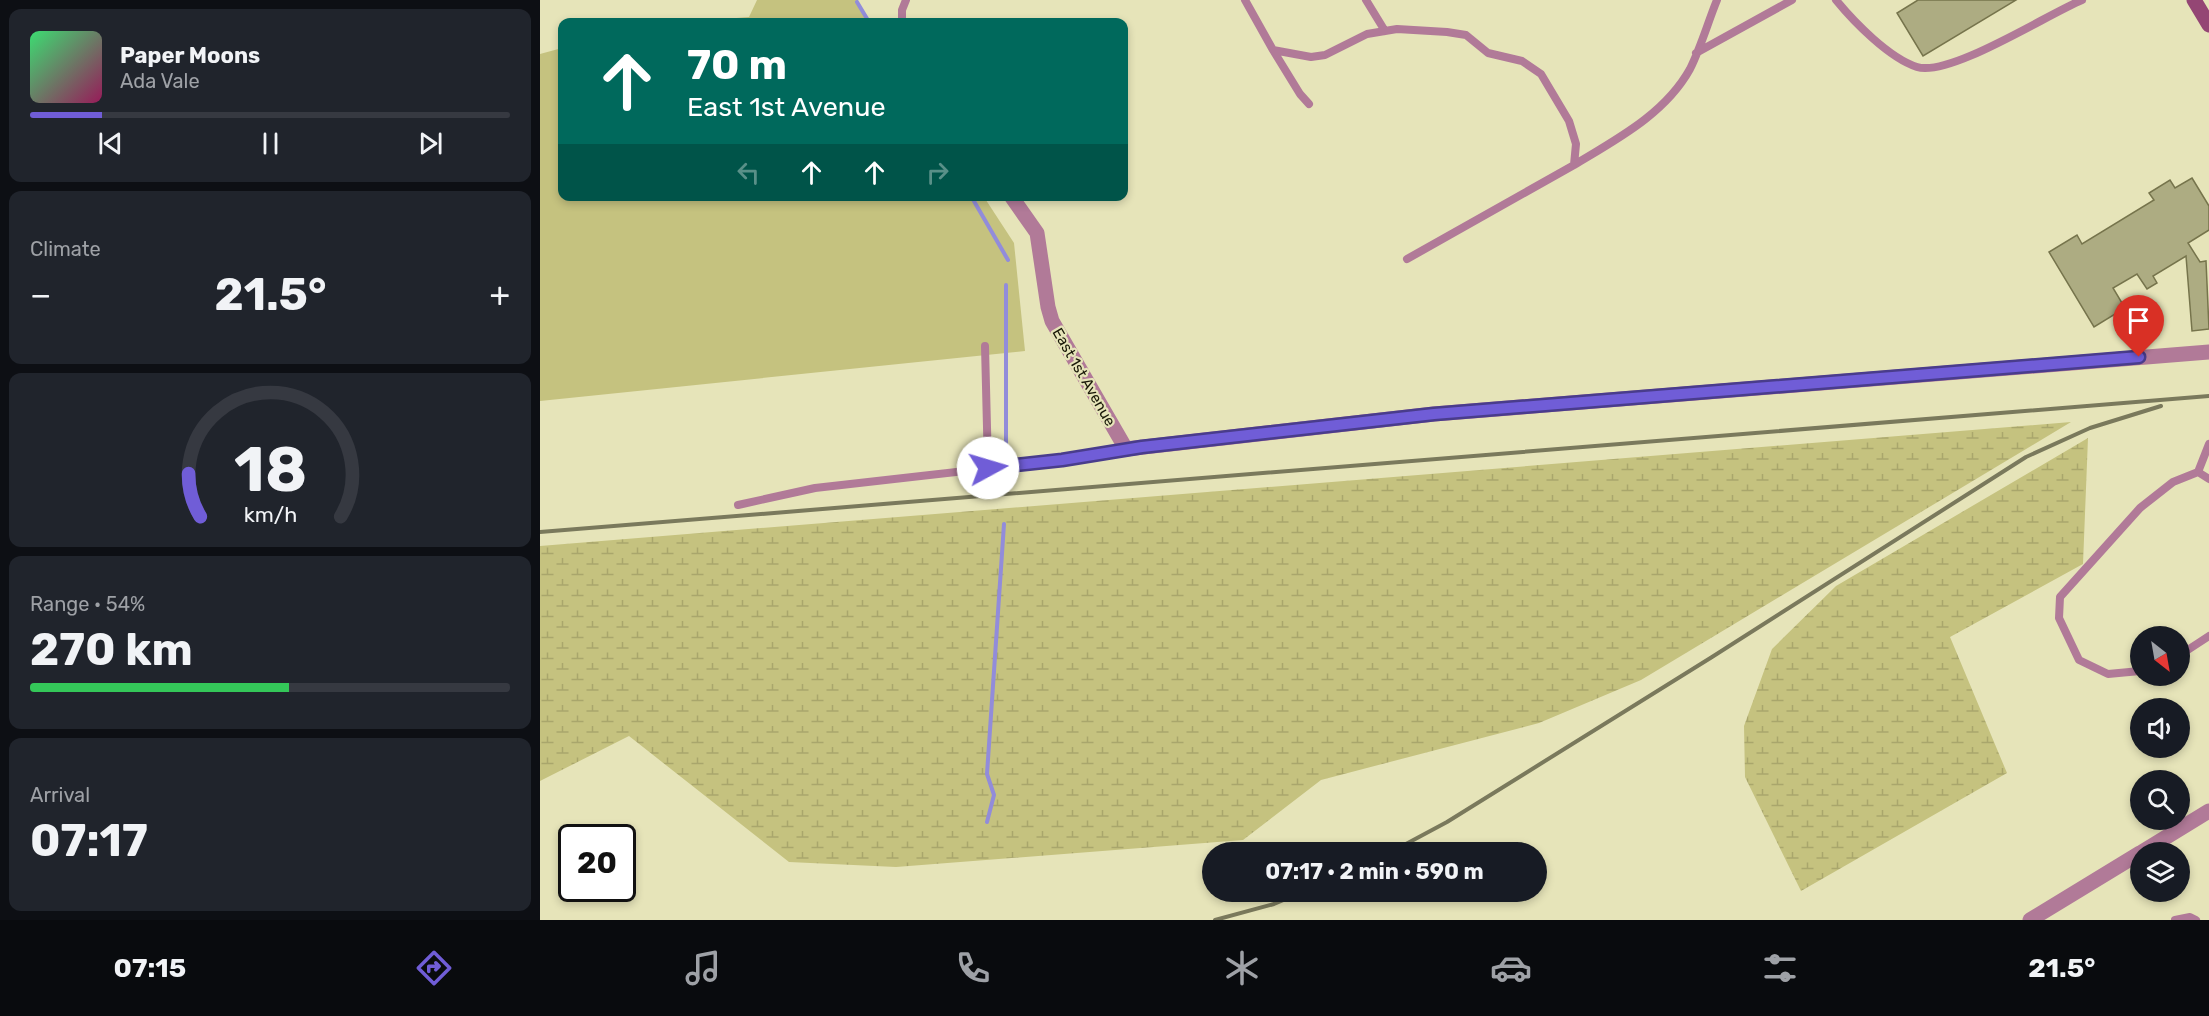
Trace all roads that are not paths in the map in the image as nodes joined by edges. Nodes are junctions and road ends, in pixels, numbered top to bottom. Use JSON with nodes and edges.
{"nodes":[{"id":1,"x":906,"y":0,"type":"edge"},
{"id":2,"x":1245,"y":0,"type":"edge"},
{"id":3,"x":1366,"y":0,"type":"edge"},
{"id":4,"x":1717,"y":0,"type":"edge"},
{"id":5,"x":1792,"y":0,"type":"edge"},
{"id":6,"x":1836,"y":0,"type":"edge"},
{"id":7,"x":2082,"y":0,"type":"edge"},
{"id":8,"x":2194,"y":0,"type":"edge"},
{"id":9,"x":902,"y":18,"type":"edge"},
{"id":10,"x":2209,"y":25,"type":"edge"},
{"id":11,"x":1385,"y":31,"type":"junction"},
{"id":12,"x":1274,"y":50,"type":"junction"},
{"id":13,"x":1696,"y":53,"type":"junction"},
{"id":14,"x":1309,"y":104,"type":"dead end"},
{"id":15,"x":1575,"y":165,"type":"junction"},
{"id":16,"x":1015,"y":201,"type":"edge"},
{"id":17,"x":1407,"y":259,"type":"dead end"},
{"id":18,"x":985,"y":346,"type":"dead end"},
{"id":19,"x":2209,"y":352,"type":"edge"},
{"id":20,"x":2209,"y":444,"type":"edge"},
{"id":21,"x":1126,"y":449,"type":"junction"},
{"id":22,"x":988,"y":468,"type":"junction"},
{"id":23,"x":2198,"y":472,"type":"junction"},
{"id":24,"x":2209,"y":479,"type":"edge"},
{"id":25,"x":738,"y":505,"type":"dead end"},
{"id":26,"x":2209,"y":636,"type":"edge"},
{"id":27,"x":2190,"y":648,"type":"edge"},
{"id":28,"x":2130,"y":672,"type":"edge"},
{"id":29,"x":2209,"y":811,"type":"edge"},
{"id":30,"x":2158,"y":842,"type":"edge"},
{"id":31,"x":2130,"y":859,"type":"edge"},
{"id":32,"x":2030,"y":920,"type":"edge"},
{"id":33,"x":2175,"y":920,"type":"edge"},
{"id":34,"x":2196,"y":920,"type":"edge"}],
"edges":[{"from":1,"to":9,"type":"lane"},
{"from":2,"to":12,"type":"lane"},
{"from":3,"to":11,"type":"lane"},
{"from":4,"to":13,"type":"lane"},
{"from":5,"to":13,"type":"lane"},
{"from":6,"to":7,"type":"lane"},
{"from":8,"to":10,"type":"main road"},
{"from":11,"to":12,"type":"lane"},
{"from":11,"to":15,"type":"lane"},
{"from":12,"to":14,"type":"lane"},
{"from":13,"to":15,"type":"lane"},
{"from":15,"to":17,"type":"lane"},
{"from":16,"to":21,"type":"street","name":"East 1st Avenue"},
{"from":18,"to":22,"type":"lane"},
{"from":19,"to":21,"type":"street"},
{"from":20,"to":23,"type":"lane"},
{"from":21,"to":22,"type":"lane"},
{"from":22,"to":25,"type":"lane"},
{"from":23,"to":24,"type":"lane"},
{"from":23,"to":28,"type":"lane"},
{"from":26,"to":27,"type":"lane"},
{"from":29,"to":30,"type":"street"},
{"from":31,"to":32,"type":"street"},
{"from":33,"to":34,"type":"lane"}]}
